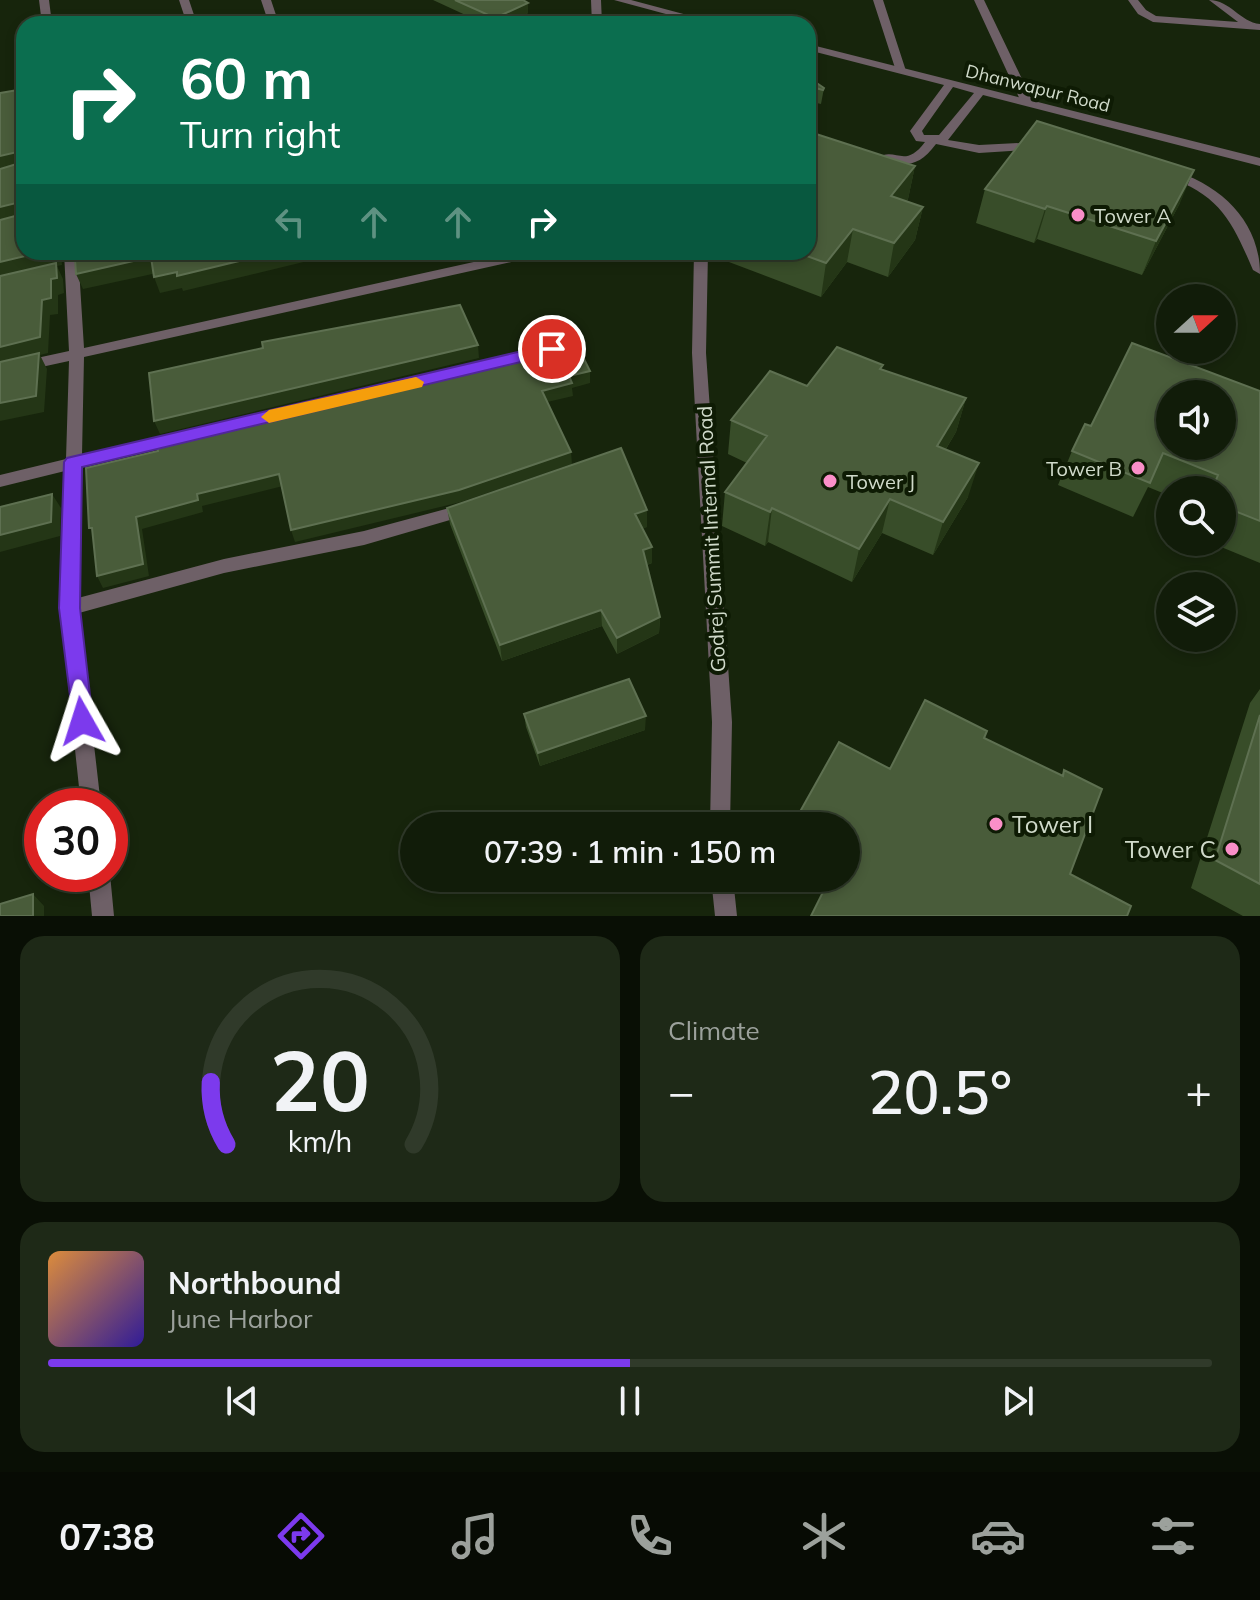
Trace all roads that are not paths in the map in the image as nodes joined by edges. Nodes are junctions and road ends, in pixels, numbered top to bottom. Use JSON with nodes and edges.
{"nodes":[{"id":1,"x":619,"y":0,"type":"edge"},
{"id":2,"x":878,"y":0,"type":"edge"},
{"id":3,"x":979,"y":0,"type":"edge"},
{"id":4,"x":1133,"y":0,"type":"edge"},
{"id":5,"x":1214,"y":0,"type":"edge"},
{"id":6,"x":684,"y":16,"type":"edge"},
{"id":7,"x":1256,"y":27,"type":"edge"},
{"id":8,"x":816,"y":49,"type":"edge"},
{"id":9,"x":901,"y":71,"type":"junction"},
{"id":10,"x":950,"y":84,"type":"junction"},
{"id":11,"x":980,"y":92,"type":"junction"},
{"id":12,"x":1028,"y":104,"type":"junction"},
{"id":13,"x":932,"y":141,"type":"junction"},
{"id":14,"x":1049,"y":146,"type":"edge"},
{"id":15,"x":869,"y":155,"type":"edge"},
{"id":16,"x":1260,"y":162,"type":"edge"},
{"id":17,"x":1152,"y":169,"type":"edge"},
{"id":18,"x":72,"y":260,"type":"edge"},
{"id":19,"x":502,"y":260,"type":"edge"},
{"id":20,"x":701,"y":260,"type":"edge"},
{"id":21,"x":1260,"y":270,"type":"edge"},
{"id":22,"x":576,"y":343,"type":"edge"},
{"id":23,"x":77,"y":355,"type":"junction"},
{"id":24,"x":519,"y":358,"type":"edge"},
{"id":25,"x":0,"y":371,"type":"edge"},
{"id":26,"x":197,"y":434,"type":"edge"},
{"id":27,"x":73,"y":462,"type":"junction"},
{"id":28,"x":0,"y":481,"type":"edge"},
{"id":29,"x":479,"y":506,"type":"edge"},
{"id":30,"x":69,"y":608,"type":"junction"},
{"id":31,"x":89,"y":788,"type":"edge"},
{"id":32,"x":720,"y":812,"type":"edge"},
{"id":33,"x":101,"y":892,"type":"edge"},
{"id":34,"x":723,"y":892,"type":"edge"},
{"id":35,"x":103,"y":916,"type":"edge"},
{"id":36,"x":726,"y":916,"type":"edge"}],
"edges":[{"from":1,"to":6,"type":"street"},
{"from":2,"to":9,"type":"street"},
{"from":3,"to":12,"type":"street"},
{"from":4,"to":7,"type":"street"},
{"from":5,"to":7,"type":"street"},
{"from":8,"to":9,"type":"street","name":"Dhanwapur Road"},
{"from":9,"to":10,"type":"street","name":"Dhanwapur Road"},
{"from":10,"to":11,"type":"street","name":"Dhanwapur Road"},
{"from":10,"to":13,"type":"street"},
{"from":11,"to":12,"type":"street","name":"Dhanwapur Road"},
{"from":11,"to":13,"type":"street"},
{"from":12,"to":16,"type":"street","name":"Dhanwapur Road"},
{"from":13,"to":14,"type":"street"},
{"from":13,"to":15,"type":"street"},
{"from":17,"to":21,"type":"street"},
{"from":18,"to":23,"type":"street"},
{"from":19,"to":23,"type":"street"},
{"from":20,"to":32,"type":"street","name":"Godrej Summit Internal Road"},
{"from":22,"to":24,"type":"street"},
{"from":23,"to":25,"type":"street"},
{"from":23,"to":27,"type":"street"},
{"from":26,"to":27,"type":"street"},
{"from":27,"to":28,"type":"street"},
{"from":27,"to":30,"type":"street"},
{"from":29,"to":30,"type":"street"},
{"from":30,"to":31,"type":"street"},
{"from":33,"to":35,"type":"street"},
{"from":34,"to":36,"type":"street"}]}
